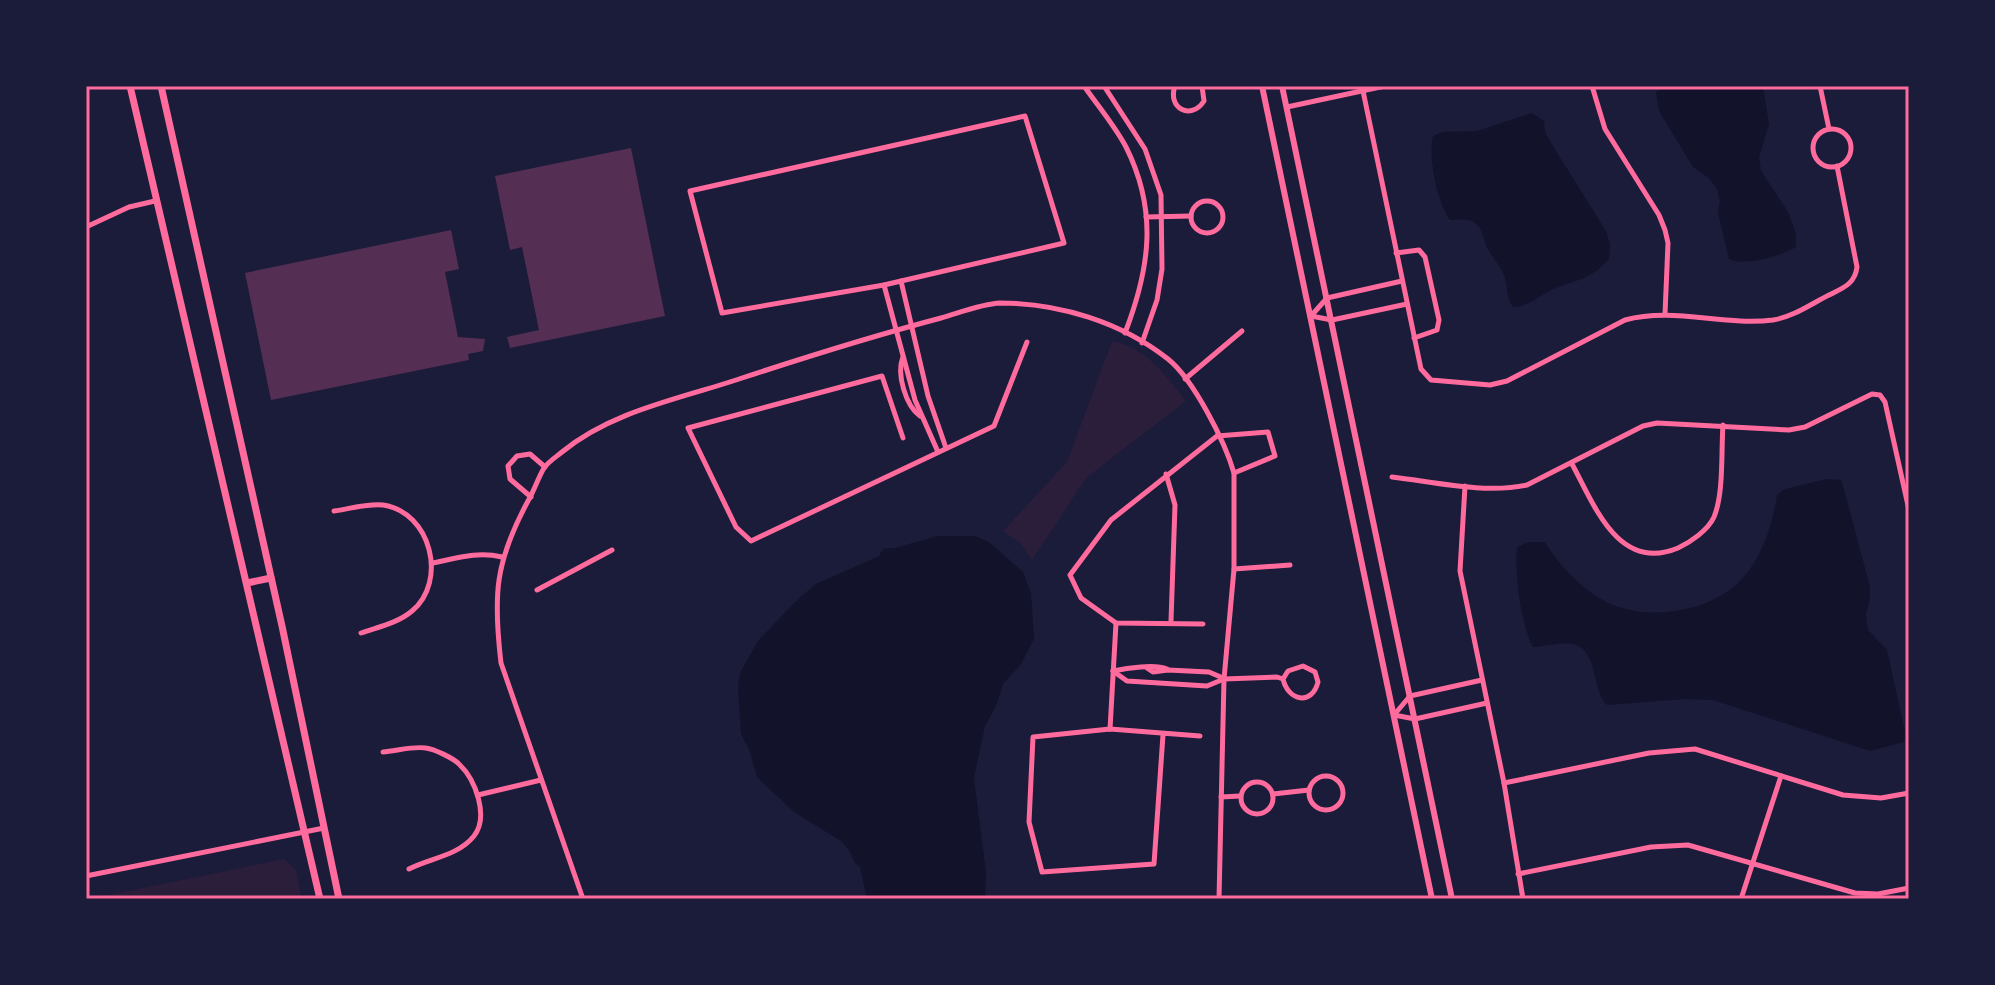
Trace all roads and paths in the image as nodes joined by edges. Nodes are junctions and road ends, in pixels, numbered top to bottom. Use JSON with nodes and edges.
{"nodes":[{"id":1,"x":130,"y":86,"type":"edge"},
{"id":2,"x":161,"y":86,"type":"edge"},
{"id":3,"x":1104,"y":86,"type":"edge"},
{"id":4,"x":1175,"y":86,"type":"edge"},
{"id":5,"x":1202,"y":86,"type":"edge"},
{"id":6,"x":1262,"y":86,"type":"edge"},
{"id":7,"x":1282,"y":86,"type":"edge"},
{"id":8,"x":1385,"y":86,"type":"edge"},
{"id":9,"x":1592,"y":86,"type":"edge"},
{"id":10,"x":1820,"y":86,"type":"edge"},
{"id":11,"x":1086,"y":87,"type":"edge"},
{"id":12,"x":1363,"y":91,"type":"junction"},
{"id":13,"x":1287,"y":107,"type":"junction"},
{"id":14,"x":1829,"y":129,"type":"junction"},
{"id":15,"x":1837,"y":166,"type":"junction"},
{"id":16,"x":155,"y":201,"type":"junction"},
{"id":17,"x":1191,"y":216,"type":"junction"},
{"id":18,"x":1146,"y":217,"type":"junction"},
{"id":19,"x":1163,"y":217,"type":"junction"},
{"id":20,"x":86,"y":227,"type":"edge"},
{"id":21,"x":1396,"y":253,"type":"junction"},
{"id":22,"x":901,"y":281,"type":"junction"},
{"id":23,"x":1402,"y":281,"type":"junction"},
{"id":24,"x":884,"y":285,"type":"junction"},
{"id":25,"x":1327,"y":298,"type":"junction"},
{"id":26,"x":1407,"y":304,"type":"junction"},
{"id":27,"x":1665,"y":314,"type":"junction"},
{"id":28,"x":1311,"y":316,"type":"junction"},
{"id":29,"x":1332,"y":320,"type":"junction"},
{"id":30,"x":910,"y":326,"type":"junction"},
{"id":31,"x":896,"y":330,"type":"junction"},
{"id":32,"x":1242,"y":331,"type":"dead end"},
{"id":33,"x":1125,"y":333,"type":"junction"},
{"id":34,"x":1414,"y":338,"type":"junction"},
{"id":35,"x":1027,"y":342,"type":"dead end"},
{"id":36,"x":1142,"y":343,"type":"junction"},
{"id":37,"x":903,"y":356,"type":"junction"},
{"id":38,"x":924,"y":379,"type":"junction"},
{"id":39,"x":1185,"y":379,"type":"junction"},
{"id":40,"x":910,"y":383,"type":"junction"},
{"id":41,"x":922,"y":417,"type":"junction"},
{"id":42,"x":1723,"y":425,"type":"junction"},
{"id":43,"x":1217,"y":436,"type":"junction"},
{"id":44,"x":903,"y":438,"type":"dead end"},
{"id":45,"x":946,"y":448,"type":"junction"},
{"id":46,"x":938,"y":452,"type":"junction"},
{"id":47,"x":1572,"y":464,"type":"junction"},
{"id":48,"x":545,"y":467,"type":"junction"},
{"id":49,"x":1234,"y":473,"type":"junction"},
{"id":50,"x":1166,"y":474,"type":"junction"},
{"id":51,"x":1392,"y":477,"type":"dead end"},
{"id":52,"x":1465,"y":486,"type":"junction"},
{"id":53,"x":531,"y":497,"type":"junction"},
{"id":54,"x":1909,"y":510,"type":"edge"},
{"id":55,"x":334,"y":511,"type":"dead end"},
{"id":56,"x":612,"y":550,"type":"dead end"},
{"id":57,"x":502,"y":557,"type":"junction"},
{"id":58,"x":433,"y":563,"type":"junction"},
{"id":59,"x":1290,"y":565,"type":"dead end"},
{"id":60,"x":1234,"y":569,"type":"junction"},
{"id":61,"x":271,"y":578,"type":"junction"},
{"id":62,"x":247,"y":583,"type":"junction"},
{"id":63,"x":537,"y":590,"type":"dead end"},
{"id":64,"x":1171,"y":621,"type":"junction"},
{"id":65,"x":1116,"y":623,"type":"junction"},
{"id":66,"x":1203,"y":624,"type":"dead end"},
{"id":67,"x":361,"y":633,"type":"dead end"},
{"id":68,"x":1168,"y":670,"type":"junction"},
{"id":69,"x":1113,"y":671,"type":"junction"},
{"id":70,"x":1224,"y":679,"type":"junction"},
{"id":71,"x":1283,"y":679,"type":"junction"},
{"id":72,"x":1482,"y":680,"type":"junction"},
{"id":73,"x":1167,"y":683,"type":"junction"},
{"id":74,"x":1410,"y":696,"type":"junction"},
{"id":75,"x":1487,"y":703,"type":"junction"},
{"id":76,"x":1394,"y":715,"type":"junction"},
{"id":77,"x":1415,"y":719,"type":"junction"},
{"id":78,"x":1110,"y":729,"type":"junction"},
{"id":79,"x":1163,"y":735,"type":"junction"},
{"id":80,"x":1200,"y":736,"type":"dead end"},
{"id":81,"x":383,"y":752,"type":"dead end"},
{"id":82,"x":1781,"y":776,"type":"junction"},
{"id":83,"x":541,"y":780,"type":"junction"},
{"id":84,"x":1504,"y":783,"type":"junction"},
{"id":85,"x":1309,"y":790,"type":"junction"},
{"id":86,"x":1909,"y":793,"type":"edge"},
{"id":87,"x":1273,"y":794,"type":"junction"},
{"id":88,"x":478,"y":795,"type":"junction"},
{"id":89,"x":1241,"y":796,"type":"junction"},
{"id":90,"x":1221,"y":797,"type":"junction"},
{"id":91,"x":324,"y":828,"type":"junction"},
{"id":92,"x":305,"y":831,"type":"junction"},
{"id":93,"x":1754,"y":863,"type":"junction"},
{"id":94,"x":409,"y":869,"type":"dead end"},
{"id":95,"x":1518,"y":874,"type":"junction"},
{"id":96,"x":86,"y":876,"type":"edge"},
{"id":97,"x":1909,"y":888,"type":"edge"},
{"id":98,"x":320,"y":899,"type":"edge"},
{"id":99,"x":339,"y":899,"type":"edge"},
{"id":100,"x":583,"y":899,"type":"edge"},
{"id":101,"x":1219,"y":899,"type":"edge"},
{"id":102,"x":1432,"y":899,"type":"edge"},
{"id":103,"x":1452,"y":899,"type":"edge"},
{"id":104,"x":1523,"y":899,"type":"edge"},
{"id":105,"x":1741,"y":899,"type":"edge"}],
"edges":[{"from":1,"to":16,"type":"main road"},
{"from":2,"to":61,"type":"main road"},
{"from":3,"to":19,"type":"street"},
{"from":4,"to":5,"type":"street"},
{"from":6,"to":28,"type":"street"},
{"from":7,"to":13,"type":"street"},
{"from":8,"to":12,"type":"street"},
{"from":9,"to":27,"type":"street"},
{"from":10,"to":14,"type":"street"},
{"from":11,"to":18,"type":"street"},
{"from":12,"to":13,"type":"street"},
{"from":12,"to":21,"type":"street"},
{"from":13,"to":25,"type":"street"},
{"from":14,"to":15,"type":"street"},
{"from":14,"to":15,"type":"street"},
{"from":15,"to":27,"type":"street"},
{"from":16,"to":20,"type":"street"},
{"from":16,"to":62,"type":"main road"},
{"from":17,"to":17,"type":"street"},
{"from":17,"to":19,"type":"street"},
{"from":18,"to":19,"type":"street"},
{"from":18,"to":33,"type":"street"},
{"from":19,"to":36,"type":"street"},
{"from":21,"to":23,"type":"street"},
{"from":21,"to":34,"type":"street"},
{"from":22,"to":24,"type":"street"},
{"from":22,"to":24,"type":"street"},
{"from":22,"to":30,"type":"street"},
{"from":23,"to":25,"type":"street"},
{"from":23,"to":26,"type":"street"},
{"from":24,"to":31,"type":"street"},
{"from":25,"to":28,"type":"street"},
{"from":25,"to":29,"type":"street"},
{"from":26,"to":29,"type":"street"},
{"from":26,"to":34,"type":"street"},
{"from":27,"to":34,"type":"street"},
{"from":28,"to":29,"type":"street"},
{"from":28,"to":76,"type":"street"},
{"from":29,"to":74,"type":"street"},
{"from":30,"to":31,"type":"street"},
{"from":30,"to":33,"type":"street"},
{"from":30,"to":38,"type":"street"},
{"from":31,"to":37,"type":"street"},
{"from":31,"to":48,"type":"street"},
{"from":32,"to":39,"type":"street"},
{"from":33,"to":36,"type":"street"},
{"from":35,"to":45,"type":"street"},
{"from":36,"to":39,"type":"street"},
{"from":37,"to":40,"type":"street"},
{"from":37,"to":41,"type":"street"},
{"from":38,"to":40,"type":"street"},
{"from":38,"to":45,"type":"street"},
{"from":39,"to":43,"type":"street"},
{"from":40,"to":41,"type":"street"},
{"from":41,"to":46,"type":"street"},
{"from":42,"to":47,"type":"street"},
{"from":42,"to":47,"type":"street"},
{"from":42,"to":54,"type":"street"},
{"from":43,"to":49,"type":"street"},
{"from":43,"to":49,"type":"street"},
{"from":43,"to":50,"type":"street"},
{"from":44,"to":46,"type":"street"},
{"from":45,"to":46,"type":"street"},
{"from":47,"to":52,"type":"street"},
{"from":48,"to":53,"type":"street"},
{"from":48,"to":53,"type":"street"},
{"from":49,"to":60,"type":"street"},
{"from":50,"to":64,"type":"street"},
{"from":50,"to":65,"type":"street"},
{"from":51,"to":52,"type":"street"},
{"from":52,"to":72,"type":"street"},
{"from":53,"to":57,"type":"street"},
{"from":55,"to":58,"type":"street"},
{"from":56,"to":63,"type":"street"},
{"from":57,"to":58,"type":"street"},
{"from":57,"to":83,"type":"street"},
{"from":58,"to":67,"type":"street"},
{"from":59,"to":60,"type":"street"},
{"from":60,"to":70,"type":"street"},
{"from":61,"to":62,"type":"main road"},
{"from":61,"to":91,"type":"main road"},
{"from":62,"to":92,"type":"main road"},
{"from":64,"to":65,"type":"street"},
{"from":64,"to":66,"type":"street"},
{"from":65,"to":69,"type":"street"},
{"from":68,"to":69,"type":"street"},
{"from":68,"to":70,"type":"street"},
{"from":68,"to":73,"type":"street"},
{"from":69,"to":73,"type":"street"},
{"from":69,"to":78,"type":"street"},
{"from":70,"to":71,"type":"street"},
{"from":70,"to":73,"type":"street"},
{"from":70,"to":90,"type":"street"},
{"from":71,"to":71,"type":"street"},
{"from":72,"to":74,"type":"street"},
{"from":72,"to":75,"type":"street"},
{"from":74,"to":76,"type":"street"},
{"from":74,"to":77,"type":"street"},
{"from":75,"to":77,"type":"street"},
{"from":75,"to":84,"type":"street"},
{"from":76,"to":77,"type":"street"},
{"from":76,"to":102,"type":"street"},
{"from":77,"to":103,"type":"street"},
{"from":78,"to":79,"type":"street"},
{"from":78,"to":79,"type":"street"},
{"from":79,"to":80,"type":"street"},
{"from":81,"to":88,"type":"street"},
{"from":82,"to":84,"type":"street"},
{"from":82,"to":86,"type":"street"},
{"from":82,"to":93,"type":"street"},
{"from":83,"to":88,"type":"street"},
{"from":83,"to":100,"type":"street"},
{"from":84,"to":95,"type":"street"},
{"from":85,"to":85,"type":"street"},
{"from":85,"to":87,"type":"street"},
{"from":87,"to":89,"type":"street"},
{"from":87,"to":89,"type":"street"},
{"from":88,"to":94,"type":"street"},
{"from":89,"to":90,"type":"street"},
{"from":90,"to":101,"type":"street"},
{"from":91,"to":92,"type":"street"},
{"from":91,"to":99,"type":"main road"},
{"from":92,"to":96,"type":"street"},
{"from":92,"to":98,"type":"main road"},
{"from":93,"to":95,"type":"street"},
{"from":93,"to":97,"type":"street"},
{"from":93,"to":105,"type":"street"},
{"from":95,"to":104,"type":"street"}]}
